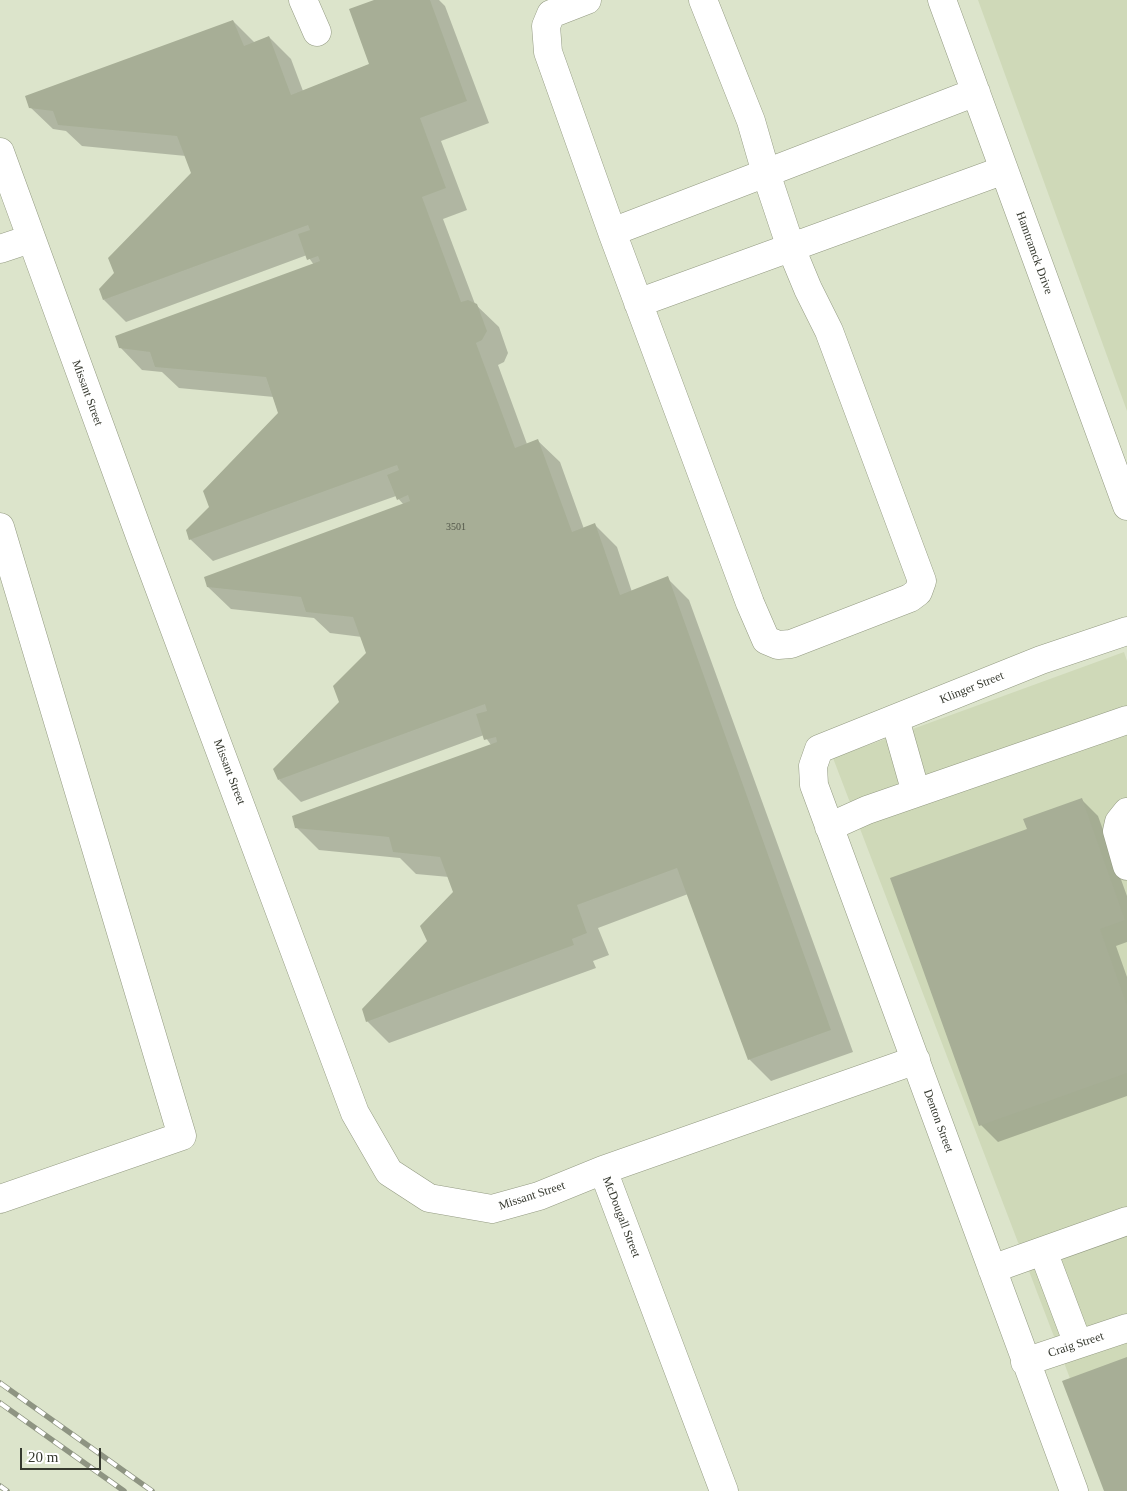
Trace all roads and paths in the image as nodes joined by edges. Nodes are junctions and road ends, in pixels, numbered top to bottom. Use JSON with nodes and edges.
{"nodes":[{"id":1,"x":303,"y":0,"type":"edge"},
{"id":2,"x":587,"y":0,"type":"edge"},
{"id":3,"x":703,"y":0,"type":"edge"},
{"id":4,"x":942,"y":0,"type":"edge"},
{"id":5,"x":317,"y":32,"type":"dead end"},
{"id":6,"x":976,"y":92,"type":"junction"},
{"id":7,"x":0,"y":152,"type":"edge"},
{"id":8,"x":1004,"y":170,"type":"junction"},
{"id":9,"x":766,"y":173,"type":"junction"},
{"id":10,"x":612,"y":232,"type":"junction"},
{"id":11,"x":30,"y":239,"type":"junction"},
{"id":12,"x":791,"y":248,"type":"junction"},
{"id":13,"x":0,"y":249,"type":"edge"},
{"id":14,"x":638,"y":303,"type":"junction"},
{"id":15,"x":1127,"y":506,"type":"edge"},
{"id":16,"x":0,"y":528,"type":"edge"},
{"id":17,"x":1127,"y":631,"type":"edge"},
{"id":18,"x":894,"y":719,"type":"junction"},
{"id":19,"x":1127,"y":720,"type":"edge"},
{"id":20,"x":818,"y":749,"type":"joint"},
{"id":21,"x":916,"y":793,"type":"junction"},
{"id":22,"x":1127,"y":812,"type":"edge"},
{"id":23,"x":830,"y":827,"type":"junction"},
{"id":24,"x":1127,"y":866,"type":"edge"},
{"id":25,"x":916,"y":1060,"type":"junction"},
{"id":26,"x":603,"y":1170,"type":"junction"},
{"id":27,"x":0,"y":1199,"type":"edge"},
{"id":28,"x":1127,"y":1221,"type":"edge"},
{"id":29,"x":1043,"y":1251,"type":"junction"},
{"id":30,"x":992,"y":1269,"type":"junction"},
{"id":31,"x":1127,"y":1328,"type":"edge"},
{"id":32,"x":1078,"y":1344,"type":"junction"},
{"id":33,"x":1025,"y":1362,"type":"junction"},
{"id":34,"x":724,"y":1491,"type":"edge"},
{"id":35,"x":1074,"y":1491,"type":"edge"}],
"edges":[{"from":1,"to":5,"type":"street"},
{"from":2,"to":10,"type":"street"},
{"from":3,"to":9,"type":"street"},
{"from":4,"to":6,"type":"street","name":"Hamtramck Drive"},
{"from":6,"to":8,"type":"street","name":"Hamtramck Drive"},
{"from":6,"to":9,"type":"street"},
{"from":7,"to":11,"type":"street","name":"Missant Street"},
{"from":8,"to":12,"type":"street"},
{"from":8,"to":15,"type":"street","name":"Hamtramck Drive"},
{"from":9,"to":10,"type":"street"},
{"from":9,"to":12,"type":"street"},
{"from":10,"to":14,"type":"street"},
{"from":11,"to":13,"type":"street"},
{"from":11,"to":26,"type":"street","name":"Missant Street"},
{"from":12,"to":14,"type":"street"},
{"from":12,"to":14,"type":"street"},
{"from":16,"to":27,"type":"street"},
{"from":17,"to":18,"type":"street","name":"Klinger Street"},
{"from":18,"to":20,"type":"street","name":"Klinger Street"},
{"from":18,"to":21,"type":"street"},
{"from":19,"to":21,"type":"street"},
{"from":20,"to":23,"type":"street","name":"Denton Street"},
{"from":21,"to":23,"type":"street"},
{"from":22,"to":24,"type":"street"},
{"from":23,"to":25,"type":"street","name":"Denton Street"},
{"from":25,"to":26,"type":"street","name":"McDougall Street"},
{"from":25,"to":30,"type":"street","name":"Denton Street"},
{"from":26,"to":34,"type":"street","name":"McDougall Street"},
{"from":28,"to":29,"type":"street"},
{"from":29,"to":30,"type":"street"},
{"from":29,"to":32,"type":"street"},
{"from":30,"to":33,"type":"street","name":"Denton Street"},
{"from":31,"to":32,"type":"street","name":"Craig Street"},
{"from":32,"to":33,"type":"street","name":"Craig Street"},
{"from":33,"to":35,"type":"street","name":"Denton Street"}]}
